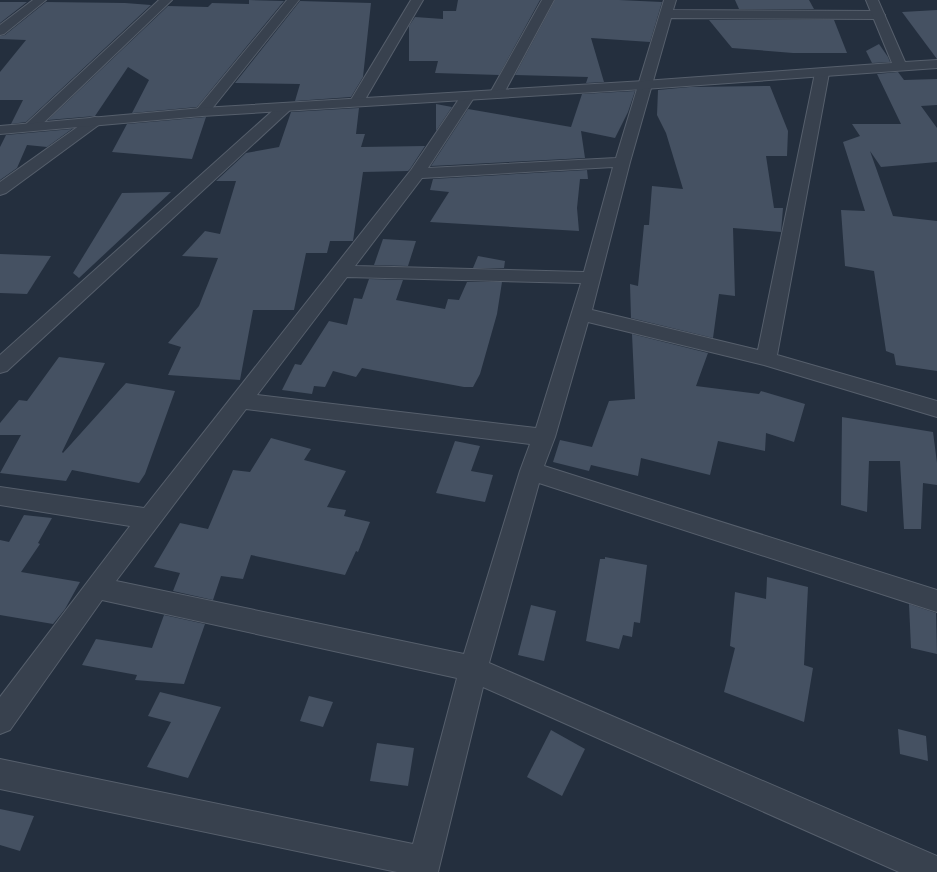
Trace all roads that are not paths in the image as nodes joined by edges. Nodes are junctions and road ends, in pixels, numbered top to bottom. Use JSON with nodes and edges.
{"nodes":[{"id":1,"x":40,"y":0,"type":"edge"},
{"id":2,"x":166,"y":0,"type":"edge"},
{"id":3,"x":293,"y":0,"type":"edge"},
{"id":4,"x":417,"y":0,"type":"edge"},
{"id":5,"x":548,"y":0,"type":"edge"},
{"id":6,"x":670,"y":0,"type":"edge"},
{"id":7,"x":872,"y":0,"type":"edge"},
{"id":8,"x":666,"y":14,"type":"junction"},
{"id":9,"x":879,"y":15,"type":"junction"},
{"id":10,"x":0,"y":31,"type":"edge"},
{"id":11,"x":937,"y":64,"type":"edge"},
{"id":12,"x":900,"y":67,"type":"junction"},
{"id":13,"x":822,"y":73,"type":"junction"},
{"id":14,"x":644,"y":85,"type":"junction"},
{"id":15,"x":497,"y":93,"type":"junction"},
{"id":16,"x":468,"y":96,"type":"junction"},
{"id":17,"x":356,"y":103,"type":"junction"},
{"id":18,"x":284,"y":108,"type":"junction"},
{"id":19,"x":202,"y":112,"type":"junction"},
{"id":20,"x":95,"y":121,"type":"junction"},
{"id":21,"x":31,"y":127,"type":"junction"},
{"id":22,"x":0,"y":130,"type":"edge"},
{"id":23,"x":622,"y":162,"type":"junction"},
{"id":24,"x":417,"y":173,"type":"junction"},
{"id":25,"x":0,"y":190,"type":"edge"},
{"id":26,"x":341,"y":270,"type":"junction"},
{"id":27,"x":592,"y":278,"type":"junction"},
{"id":28,"x":581,"y":314,"type":"junction"},
{"id":29,"x":766,"y":359,"type":"junction"},
{"id":30,"x":0,"y":366,"type":"edge"},
{"id":31,"x":239,"y":401,"type":"junction"},
{"id":32,"x":937,"y":409,"type":"edge"},
{"id":33,"x":544,"y":437,"type":"junction"},
{"id":34,"x":531,"y":471,"type":"junction"},
{"id":35,"x":0,"y":496,"type":"edge"},
{"id":36,"x":150,"y":519,"type":"junction"},
{"id":37,"x":96,"y":588,"type":"junction"},
{"id":38,"x":937,"y":601,"type":"edge"},
{"id":39,"x":473,"y":669,"type":"junction"},
{"id":40,"x":0,"y":720,"type":"edge"},
{"id":41,"x":0,"y":774,"type":"edge"},
{"id":42,"x":423,"y":867,"type":"edge"},
{"id":43,"x":936,"y":872,"type":"edge"}],
"edges":[{"from":1,"to":10,"type":"street"},
{"from":2,"to":21,"type":"street"},
{"from":3,"to":19,"type":"street"},
{"from":4,"to":17,"type":"street"},
{"from":5,"to":15,"type":"street"},
{"from":6,"to":8,"type":"street"},
{"from":7,"to":9,"type":"street"},
{"from":8,"to":9,"type":"street"},
{"from":8,"to":14,"type":"street"},
{"from":9,"to":12,"type":"street"},
{"from":11,"to":12,"type":"street"},
{"from":12,"to":13,"type":"street"},
{"from":13,"to":14,"type":"street"},
{"from":13,"to":29,"type":"street"},
{"from":14,"to":15,"type":"street"},
{"from":14,"to":23,"type":"street"},
{"from":15,"to":16,"type":"street"},
{"from":16,"to":17,"type":"street"},
{"from":16,"to":24,"type":"street"},
{"from":17,"to":18,"type":"street"},
{"from":18,"to":19,"type":"street"},
{"from":18,"to":30,"type":"street"},
{"from":19,"to":20,"type":"street"},
{"from":20,"to":21,"type":"street"},
{"from":20,"to":25,"type":"street"},
{"from":21,"to":22,"type":"street"},
{"from":23,"to":24,"type":"street"},
{"from":23,"to":27,"type":"street"},
{"from":24,"to":26,"type":"street"},
{"from":26,"to":27,"type":"street"},
{"from":26,"to":31,"type":"street"},
{"from":27,"to":28,"type":"street"},
{"from":28,"to":29,"type":"street"},
{"from":28,"to":33,"type":"street"},
{"from":29,"to":32,"type":"street"},
{"from":31,"to":33,"type":"street"},
{"from":31,"to":36,"type":"street"},
{"from":33,"to":34,"type":"street"},
{"from":34,"to":38,"type":"street"},
{"from":34,"to":39,"type":"street"},
{"from":35,"to":36,"type":"street"},
{"from":36,"to":37,"type":"street"},
{"from":37,"to":39,"type":"street"},
{"from":37,"to":40,"type":"street"},
{"from":39,"to":42,"type":"street"},
{"from":39,"to":43,"type":"street"},
{"from":41,"to":42,"type":"street"}]}
